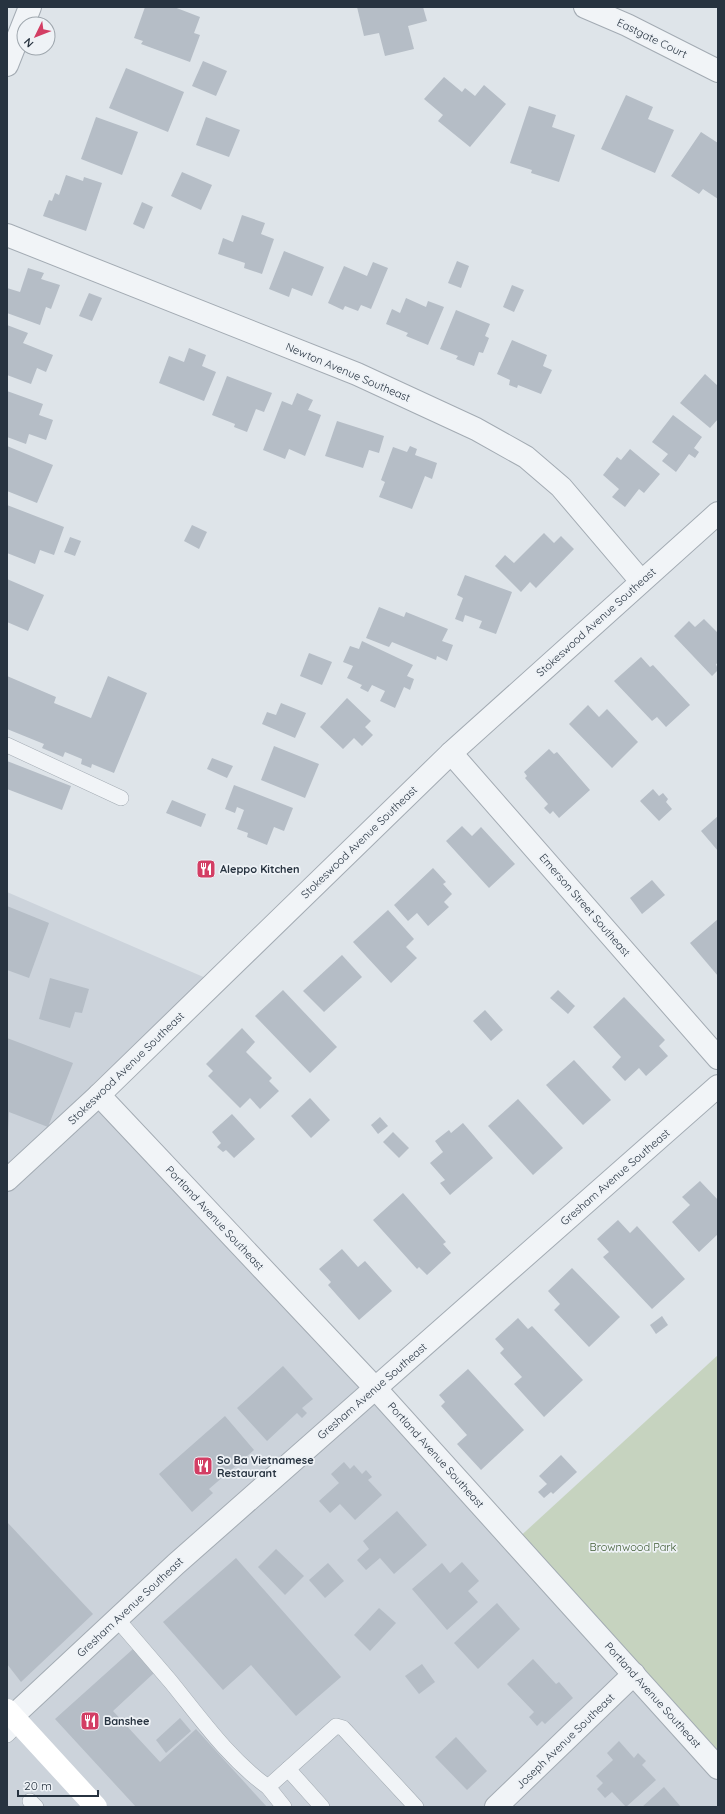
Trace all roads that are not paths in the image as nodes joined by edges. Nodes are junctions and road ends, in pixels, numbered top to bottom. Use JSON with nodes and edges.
{"nodes":[{"id":1,"x":30,"y":7,"type":"edge"},
{"id":2,"x":585,"y":7,"type":"edge"},
{"id":3,"x":7,"y":65,"type":"edge"},
{"id":4,"x":718,"y":71,"type":"edge"},
{"id":5,"x":7,"y":236,"type":"edge"},
{"id":6,"x":718,"y":513,"type":"edge"},
{"id":7,"x":642,"y":580,"type":"junction"},
{"id":8,"x":7,"y":745,"type":"edge"},
{"id":9,"x":451,"y":753,"type":"junction"},
{"id":10,"x":121,"y":798,"type":"dead end"},
{"id":11,"x":718,"y":1058,"type":"edge"},
{"id":12,"x":718,"y":1086,"type":"edge"},
{"id":13,"x":99,"y":1095,"type":"junction"},
{"id":14,"x":7,"y":1180,"type":"edge"},
{"id":15,"x":376,"y":1389,"type":"junction"},
{"id":16,"x":117,"y":1619,"type":"junction"},
{"id":17,"x":634,"y":1674,"type":"junction"},
{"id":18,"x":11,"y":1721,"type":"edge"},
{"id":19,"x":718,"y":1768,"type":"edge"},
{"id":20,"x":288,"y":1769,"type":"junction"},
{"id":21,"x":268,"y":1787,"type":"junction"},
{"id":22,"x":93,"y":1806,"type":"edge"},
{"id":23,"x":284,"y":1807,"type":"edge"},
{"id":24,"x":322,"y":1807,"type":"edge"},
{"id":25,"x":416,"y":1807,"type":"edge"},
{"id":26,"x":496,"y":1807,"type":"edge"}],
"edges":[{"from":1,"to":3,"type":"street"},
{"from":2,"to":4,"type":"street","name":"Eastgate Court"},
{"from":5,"to":7,"type":"street","name":"Newton Avenue Southeast"},
{"from":6,"to":7,"type":"street","name":"Stokeswood Avenue Southeast"},
{"from":7,"to":9,"type":"street","name":"Stokeswood Avenue Southeast"},
{"from":8,"to":10,"type":"lane"},
{"from":9,"to":11,"type":"street","name":"Emerson Street Southeast"},
{"from":9,"to":13,"type":"street","name":"Stokeswood Avenue Southeast"},
{"from":12,"to":15,"type":"street","name":"Gresham Avenue Southeast"},
{"from":13,"to":14,"type":"street","name":"Stokeswood Avenue Southeast"},
{"from":13,"to":15,"type":"street","name":"Portland Avenue Southeast"},
{"from":15,"to":16,"type":"street","name":"Gresham Avenue Southeast"},
{"from":15,"to":17,"type":"street","name":"Portland Avenue Southeast"},
{"from":16,"to":18,"type":"street","name":"Gresham Avenue Southeast"},
{"from":16,"to":21,"type":"lane"},
{"from":17,"to":19,"type":"street","name":"Portland Avenue Southeast"},
{"from":17,"to":26,"type":"street","name":"Joseph Avenue Southeast"},
{"from":18,"to":22,"type":"main road"},
{"from":20,"to":21,"type":"lane"},
{"from":20,"to":24,"type":"lane"},
{"from":20,"to":25,"type":"lane"},
{"from":21,"to":23,"type":"lane"}]}
